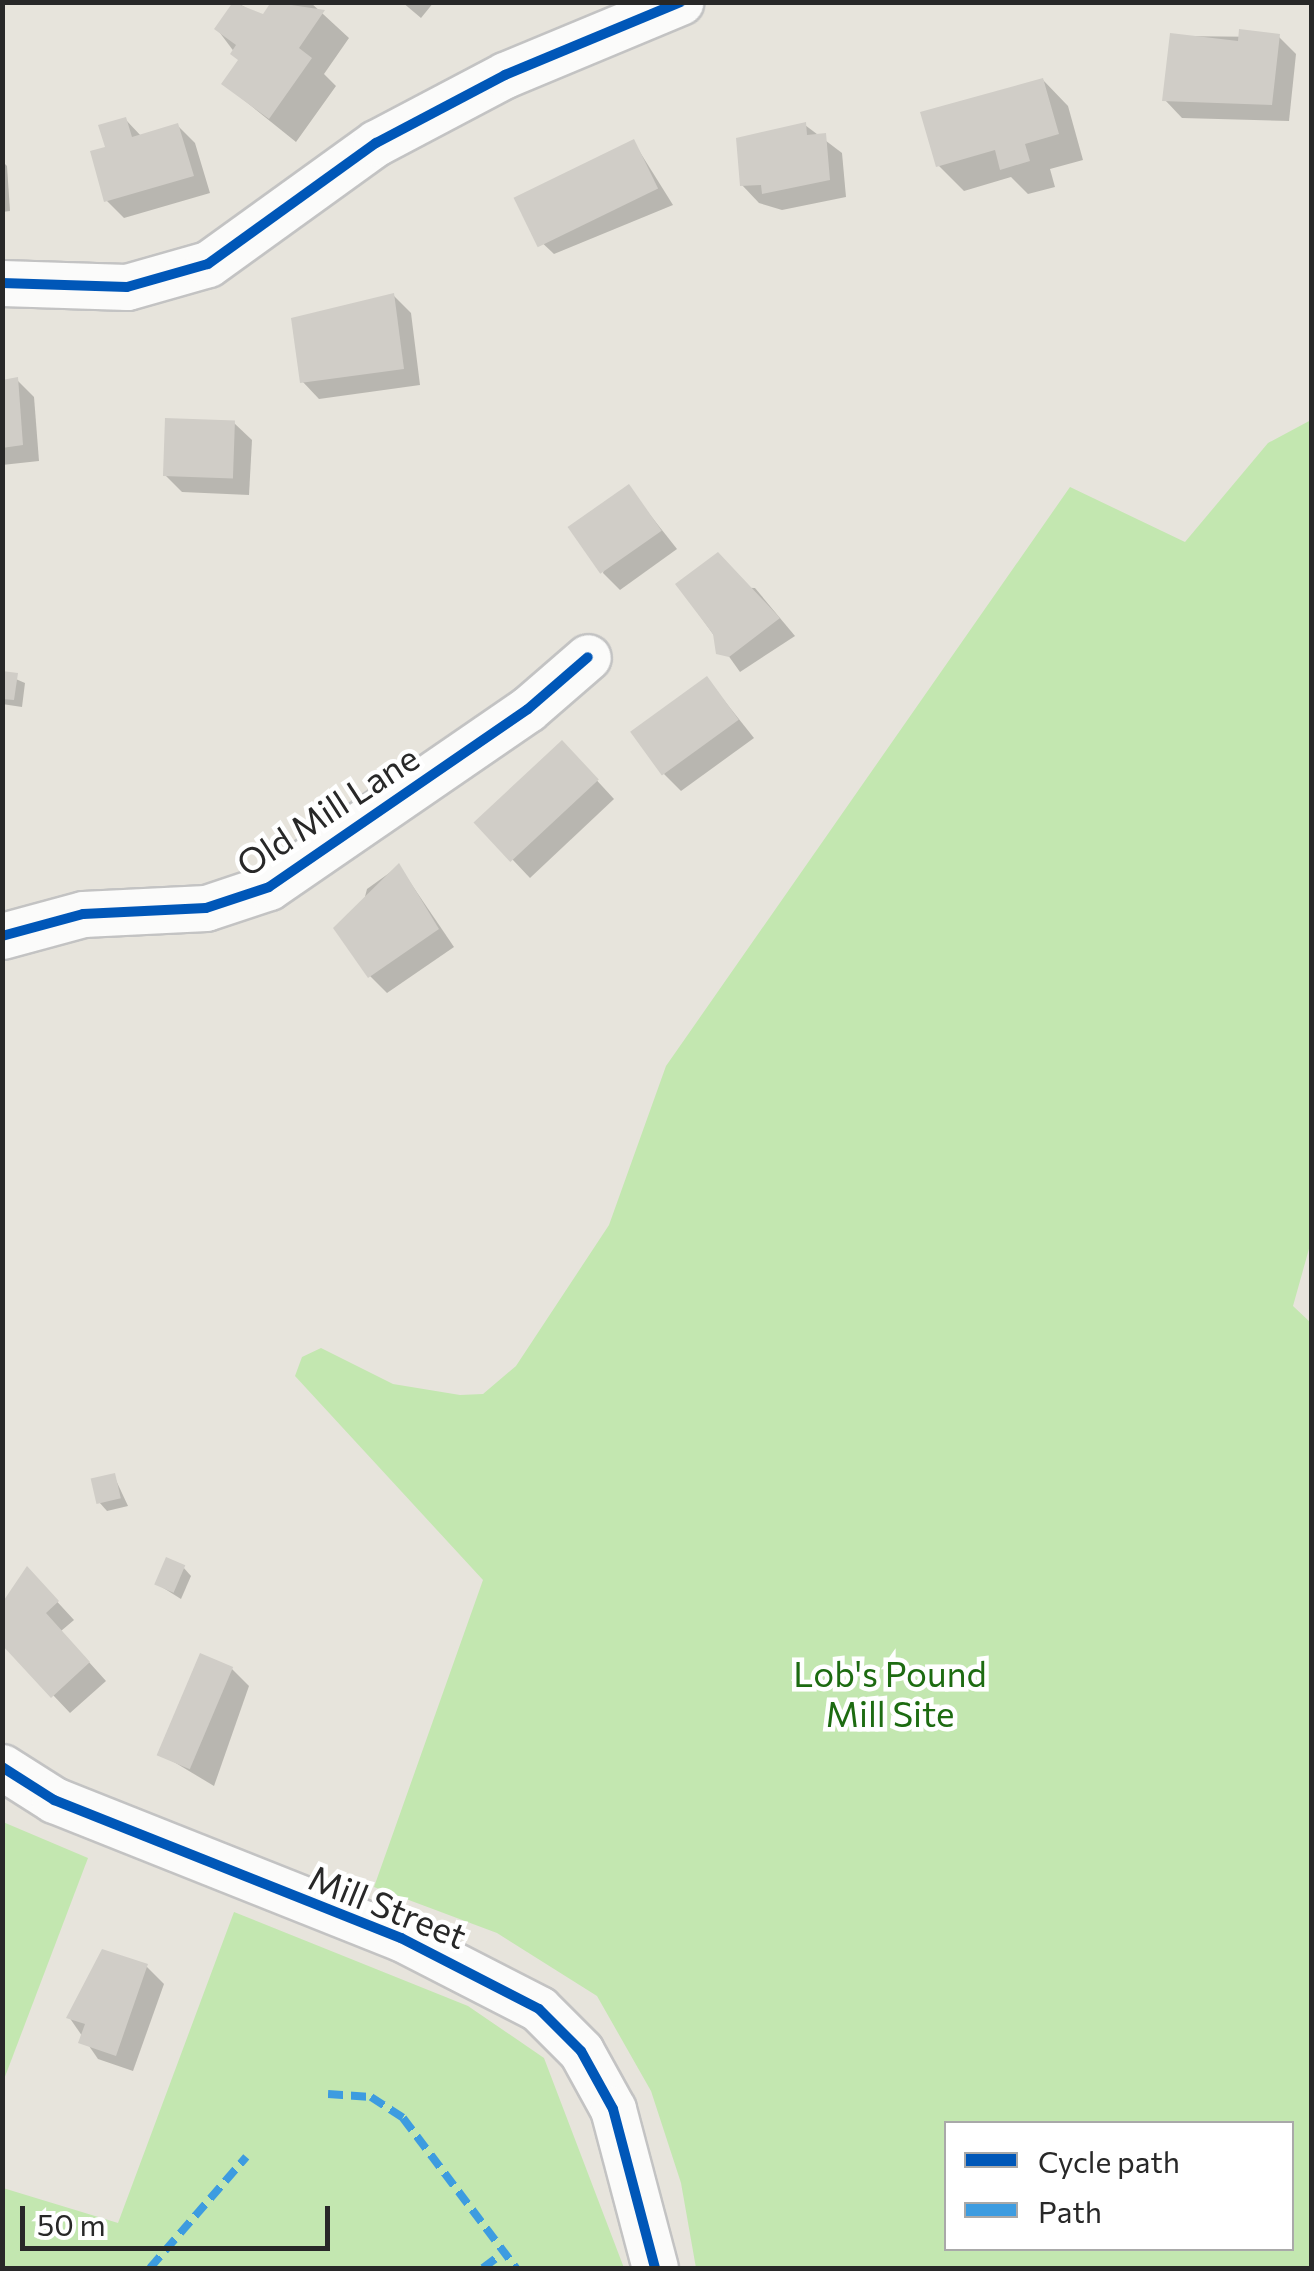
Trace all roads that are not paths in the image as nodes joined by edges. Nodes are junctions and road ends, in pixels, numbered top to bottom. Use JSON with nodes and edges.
{"nodes":[{"id":1,"x":680,"y":2,"type":"edge"},
{"id":2,"x":2,"y":284,"type":"edge"},
{"id":3,"x":588,"y":657,"type":"dead end"},
{"id":4,"x":2,"y":936,"type":"edge"},
{"id":5,"x":2,"y":1767,"type":"edge"},
{"id":6,"x":655,"y":2268,"type":"edge"}],
"edges":[{"from":1,"to":2,"type":"street"},
{"from":3,"to":4,"type":"street","name":"Old Mill Lane"},
{"from":5,"to":6,"type":"street","name":"Mill Street"}]}
